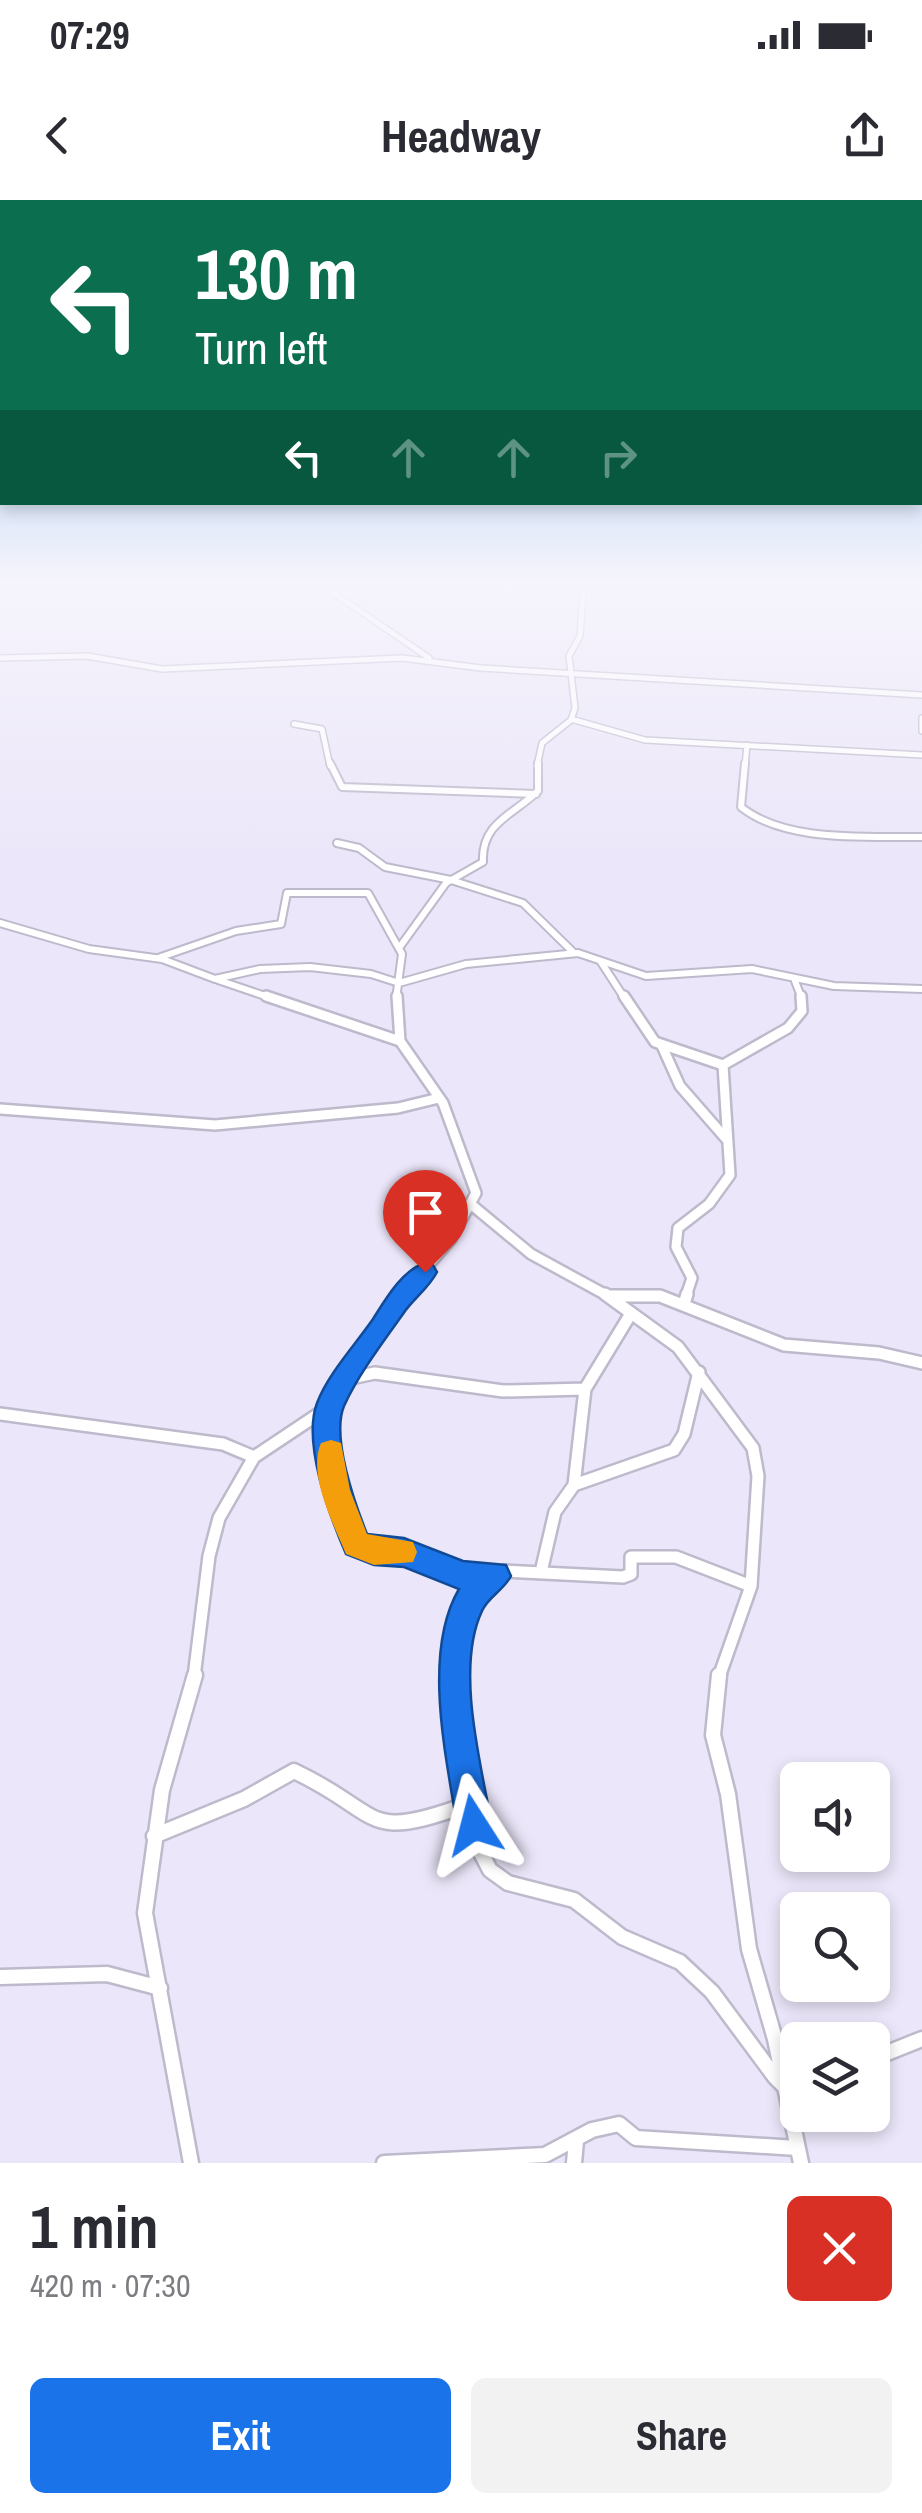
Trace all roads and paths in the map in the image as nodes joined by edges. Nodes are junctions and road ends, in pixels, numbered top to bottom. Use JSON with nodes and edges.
{"nodes":[{"id":1,"x":572,"y":675,"type":"edge"},
{"id":2,"x":598,"y":675,"type":"edge"},
{"id":3,"x":922,"y":695,"type":"edge"},
{"id":4,"x":570,"y":719,"type":"junction"},
{"id":5,"x":294,"y":724,"type":"dead end"},
{"id":6,"x":748,"y":745,"type":"junction"},
{"id":7,"x":910,"y":754,"type":"joint"},
{"id":8,"x":922,"y":757,"type":"edge"},
{"id":9,"x":536,"y":794,"type":"junction"},
{"id":10,"x":922,"y":836,"type":"edge"},
{"id":11,"x":337,"y":842,"type":"dead end"},
{"id":12,"x":451,"y":880,"type":"junction"},
{"id":13,"x":0,"y":924,"type":"edge"},
{"id":14,"x":400,"y":948,"type":"junction"},
{"id":15,"x":574,"y":953,"type":"junction"},
{"id":16,"x":158,"y":958,"type":"junction"},
{"id":17,"x":599,"y":960,"type":"junction"},
{"id":18,"x":216,"y":979,"type":"junction"},
{"id":19,"x":795,"y":981,"type":"junction"},
{"id":20,"x":399,"y":983,"type":"junction"},
{"id":21,"x":922,"y":989,"type":"edge"},
{"id":22,"x":400,"y":1041,"type":"junction"},
{"id":23,"x":662,"y":1046,"type":"junction"},
{"id":24,"x":723,"y":1065,"type":"junction"},
{"id":25,"x":439,"y":1098,"type":"junction"},
{"id":26,"x":0,"y":1108,"type":"edge"},
{"id":27,"x":728,"y":1141,"type":"junction"},
{"id":28,"x":473,"y":1206,"type":"junction"},
{"id":29,"x":608,"y":1296,"type":"junction"},
{"id":30,"x":684,"y":1304,"type":"junction"},
{"id":31,"x":630,"y":1315,"type":"junction"},
{"id":32,"x":922,"y":1364,"type":"edge"},
{"id":33,"x":699,"y":1372,"type":"junction"},
{"id":34,"x":346,"y":1380,"type":"junction"},
{"id":35,"x":584,"y":1388,"type":"junction"},
{"id":36,"x":329,"y":1407,"type":"junction"},
{"id":37,"x":0,"y":1414,"type":"edge"},
{"id":38,"x":254,"y":1457,"type":"junction"},
{"id":39,"x":574,"y":1485,"type":"junction"},
{"id":40,"x":541,"y":1572,"type":"junction"},
{"id":41,"x":496,"y":1576,"type":"junction"},
{"id":42,"x":751,"y":1586,"type":"junction"},
{"id":43,"x":471,"y":1803,"type":"junction"},
{"id":44,"x":154,"y":1836,"type":"junction"},
{"id":45,"x":0,"y":1977,"type":"edge"},
{"id":46,"x":160,"y":1988,"type":"junction"},
{"id":47,"x":922,"y":2038,"type":"edge"},
{"id":48,"x":780,"y":2047,"type":"edge"},
{"id":49,"x":890,"y":2051,"type":"edge"},
{"id":50,"x":780,"y":2077,"type":"edge"},
{"id":51,"x":576,"y":2141,"type":"junction"},
{"id":52,"x":799,"y":2156,"type":"edge"},
{"id":53,"x":191,"y":2163,"type":"edge"},
{"id":54,"x":384,"y":2163,"type":"edge"},
{"id":55,"x":574,"y":2163,"type":"edge"}],
"edges":[{"from":1,"to":4,"type":"street"},
{"from":2,"to":3,"type":"street"},
{"from":4,"to":6,"type":"street"},
{"from":4,"to":9,"type":"street"},
{"from":5,"to":9,"type":"street"},
{"from":6,"to":7,"type":"street"},
{"from":6,"to":10,"type":"street"},
{"from":7,"to":8,"type":"street"},
{"from":9,"to":12,"type":"street"},
{"from":11,"to":12,"type":"street"},
{"from":12,"to":14,"type":"street"},
{"from":12,"to":15,"type":"street"},
{"from":13,"to":16,"type":"street"},
{"from":14,"to":16,"type":"street"},
{"from":14,"to":20,"type":"street"},
{"from":15,"to":17,"type":"street"},
{"from":15,"to":20,"type":"street"},
{"from":16,"to":18,"type":"street"},
{"from":17,"to":19,"type":"street"},
{"from":17,"to":23,"type":"street"},
{"from":18,"to":20,"type":"street"},
{"from":18,"to":22,"type":"street"},
{"from":19,"to":21,"type":"street"},
{"from":19,"to":24,"type":"street"},
{"from":20,"to":22,"type":"street"},
{"from":22,"to":25,"type":"street"},
{"from":23,"to":24,"type":"street"},
{"from":23,"to":27,"type":"street"},
{"from":24,"to":27,"type":"street"},
{"from":25,"to":26,"type":"street"},
{"from":25,"to":28,"type":"street"},
{"from":27,"to":30,"type":"street"},
{"from":28,"to":29,"type":"street"},
{"from":28,"to":34,"type":"street"},
{"from":29,"to":30,"type":"street"},
{"from":29,"to":31,"type":"street"},
{"from":30,"to":32,"type":"street"},
{"from":31,"to":33,"type":"street"},
{"from":31,"to":35,"type":"street"},
{"from":33,"to":39,"type":"street"},
{"from":33,"to":42,"type":"street"},
{"from":34,"to":35,"type":"street"},
{"from":34,"to":36,"type":"street"},
{"from":35,"to":39,"type":"street"},
{"from":36,"to":38,"type":"street"},
{"from":36,"to":41,"type":"street"},
{"from":37,"to":38,"type":"street"},
{"from":38,"to":44,"type":"street"},
{"from":39,"to":40,"type":"street"},
{"from":40,"to":41,"type":"street"},
{"from":40,"to":42,"type":"street"},
{"from":41,"to":43,"type":"street"},
{"from":42,"to":48,"type":"street"},
{"from":43,"to":44,"type":"street"},
{"from":43,"to":50,"type":"street"},
{"from":44,"to":46,"type":"street"},
{"from":45,"to":46,"type":"street"},
{"from":46,"to":53,"type":"street"},
{"from":47,"to":49,"type":"street"},
{"from":51,"to":52,"type":"street"},
{"from":51,"to":54,"type":"street"},
{"from":51,"to":55,"type":"street"}]}
